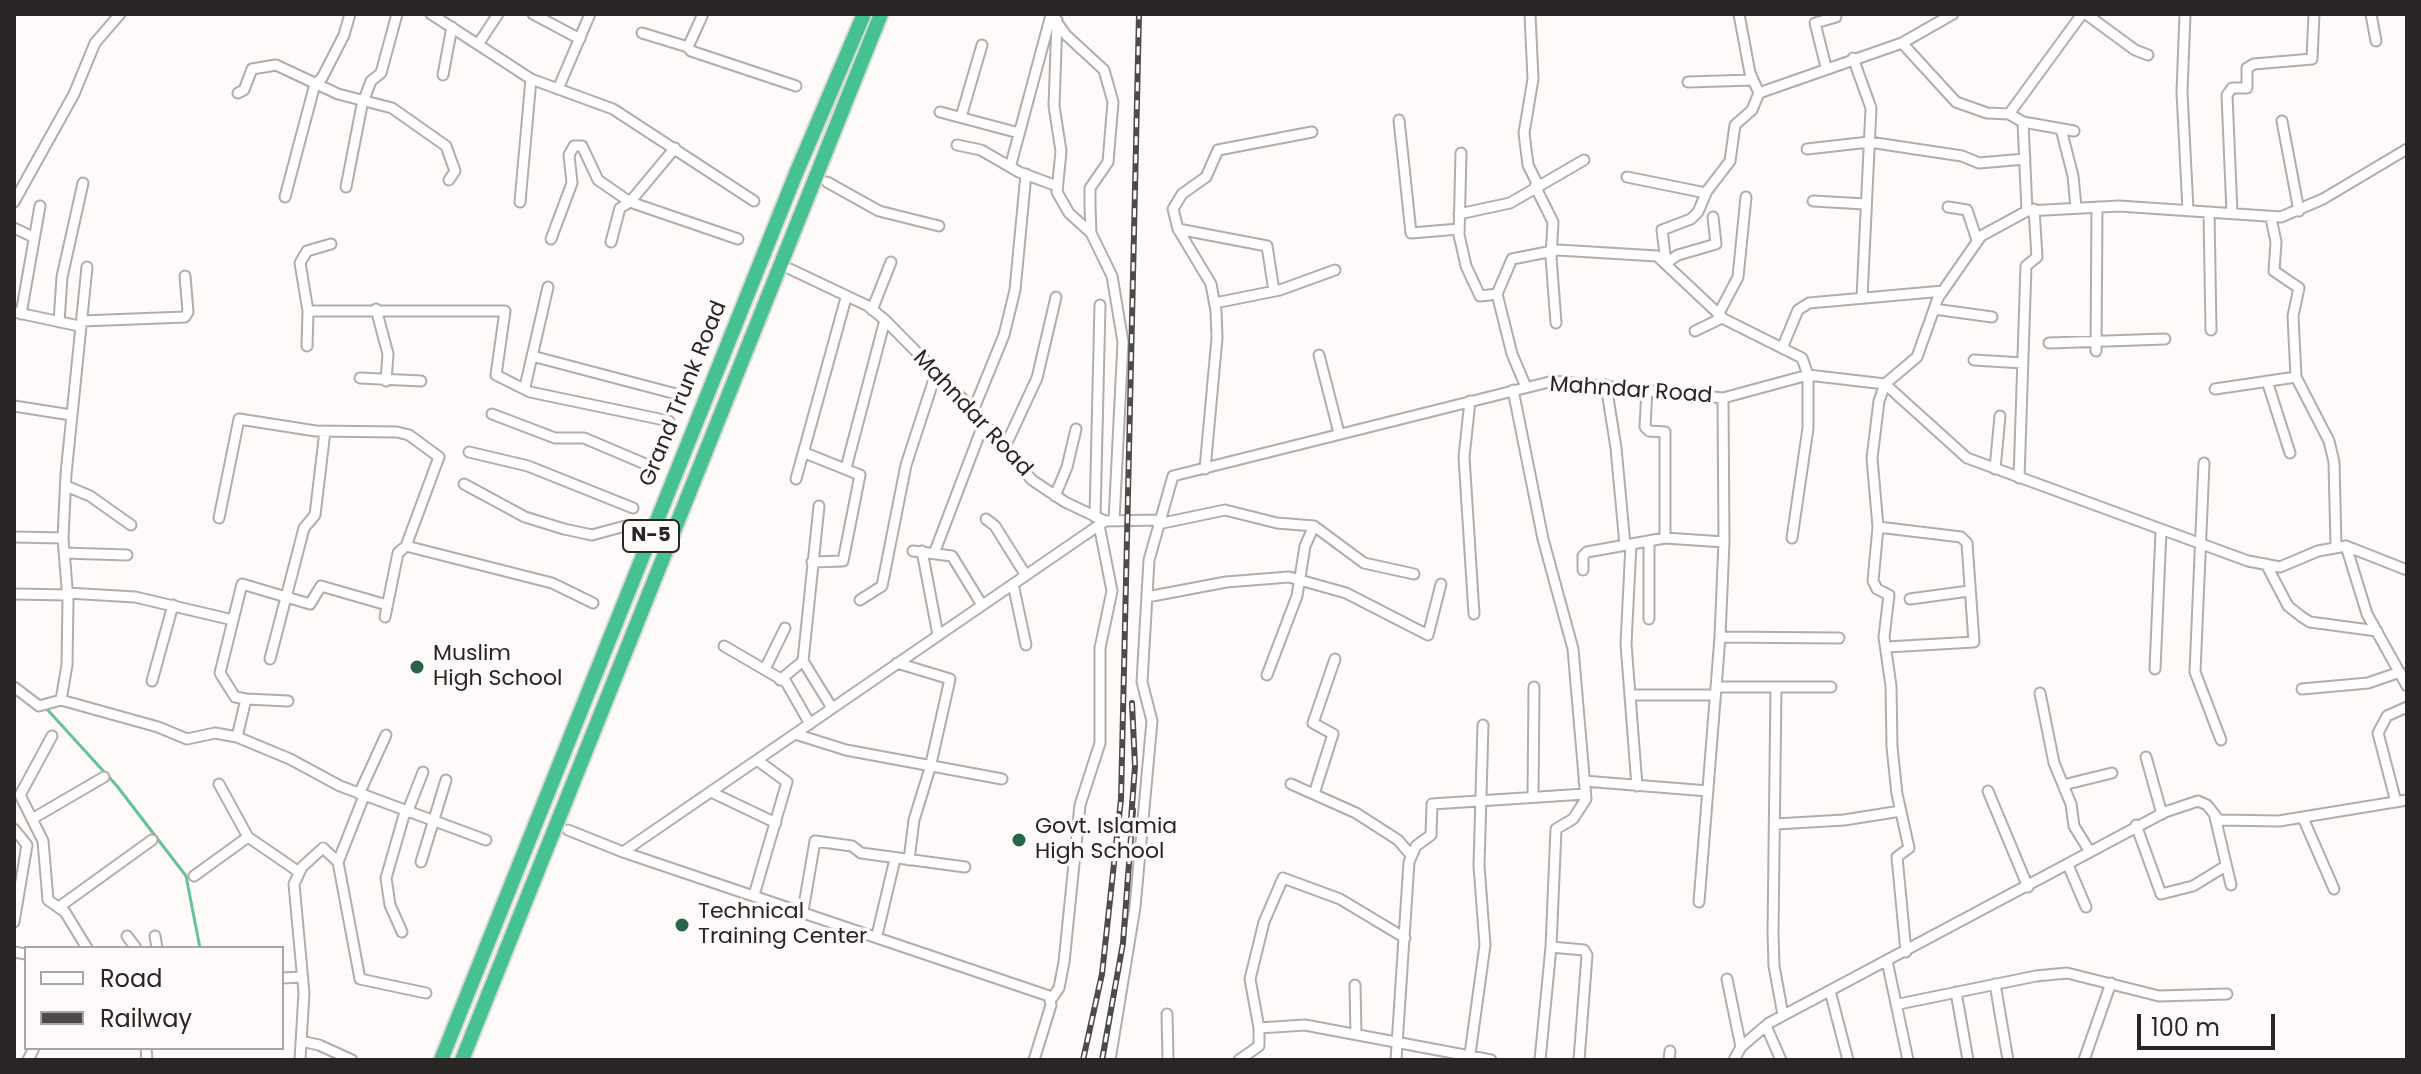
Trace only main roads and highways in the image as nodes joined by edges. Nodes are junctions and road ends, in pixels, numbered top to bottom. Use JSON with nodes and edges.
{"nodes":[{"id":1,"x":864,"y":14,"type":"edge"},
{"id":2,"x":881,"y":14,"type":"edge"},
{"id":3,"x":797,"y":171,"type":"junction"},
{"id":4,"x":822,"y":180,"type":"junction"},
{"id":5,"x":441,"y":1060,"type":"edge"},
{"id":6,"x":462,"y":1060,"type":"edge"}],
"edges":[{"from":1,"to":3,"type":"highway","name":"Grand Trunk Road","number":"N-5"},
{"from":2,"to":4,"type":"highway","name":"Grand Trunk Road","number":"N-5"},
{"from":3,"to":4,"type":"highway"},
{"from":3,"to":5,"type":"highway","name":"Grand Trunk Road","number":"N-5"},
{"from":4,"to":6,"type":"highway","name":"Grand Trunk Road","number":"N-5"}]}
